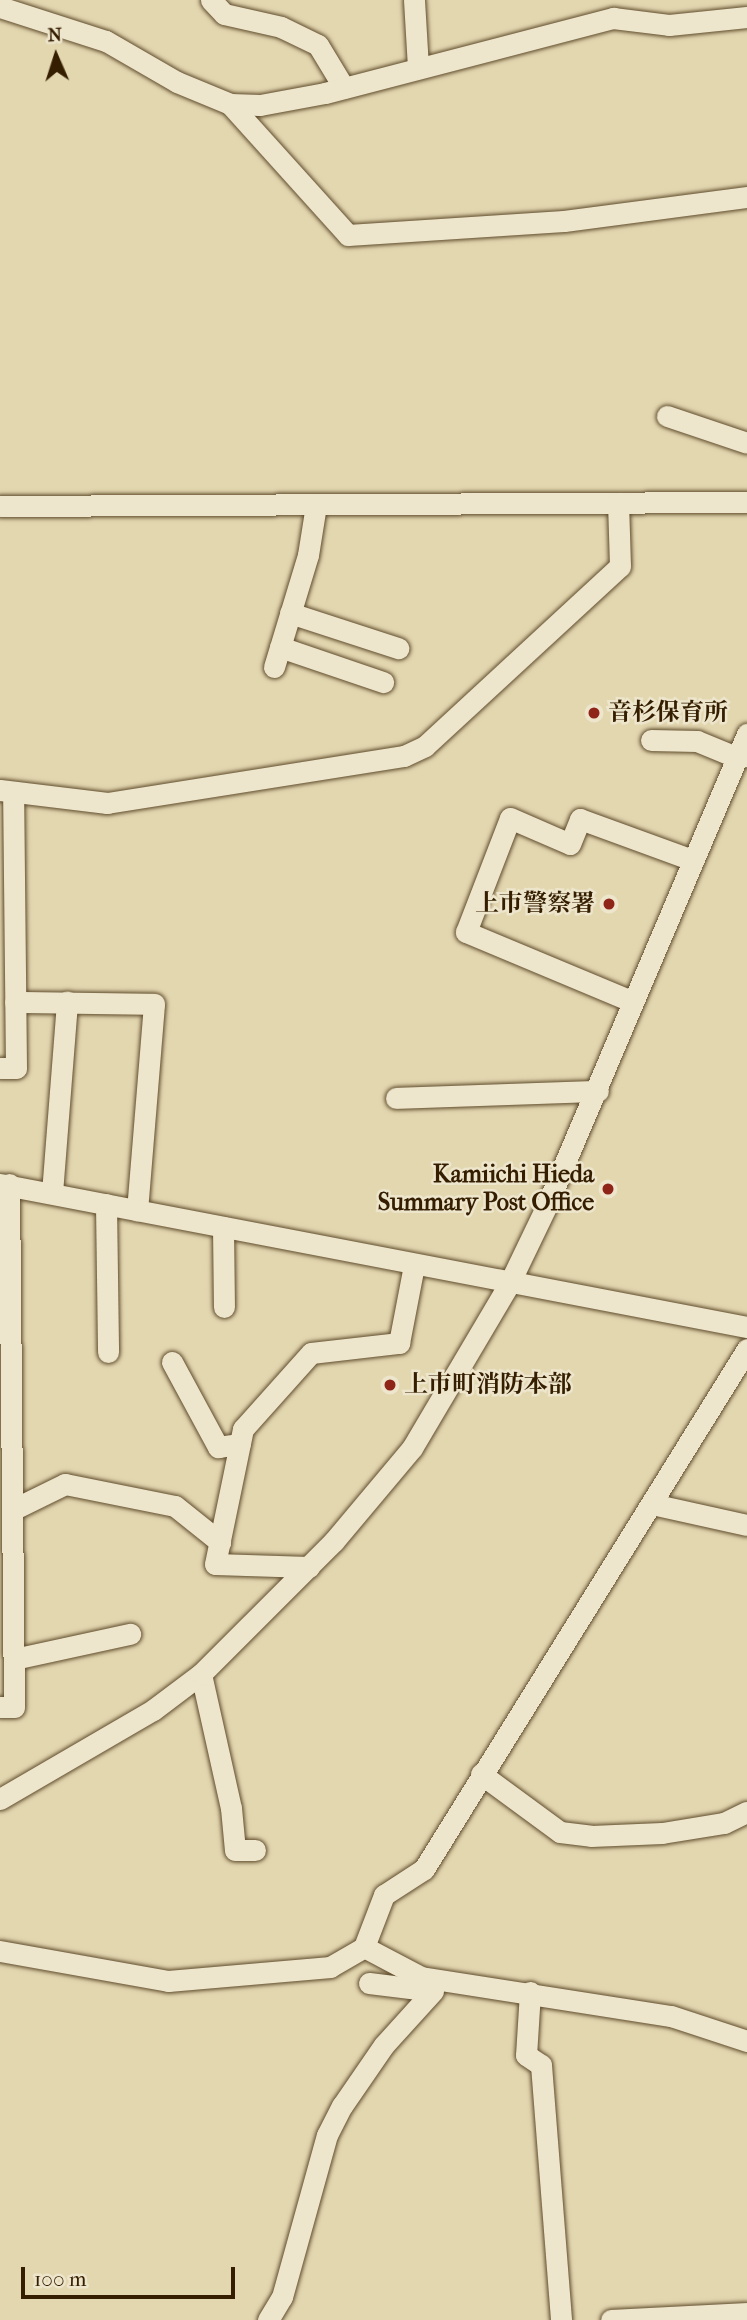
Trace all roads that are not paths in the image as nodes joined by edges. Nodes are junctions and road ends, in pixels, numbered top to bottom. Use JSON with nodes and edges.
{"nodes":[{"id":1,"x":211,"y":0,"type":"edge"},
{"id":2,"x":414,"y":0,"type":"edge"},
{"id":3,"x":0,"y":6,"type":"edge"},
{"id":4,"x":747,"y":17,"type":"edge"},
{"id":5,"x":418,"y":67,"type":"junction"},
{"id":6,"x":344,"y":88,"type":"junction"},
{"id":7,"x":230,"y":104,"type":"junction"},
{"id":8,"x":747,"y":197,"type":"edge"},
{"id":9,"x":667,"y":416,"type":"dead end"},
{"id":10,"x":747,"y":443,"type":"edge"},
{"id":11,"x":747,"y":502,"type":"edge"},
{"id":12,"x":618,"y":503,"type":"junction"},
{"id":13,"x":316,"y":505,"type":"junction"},
{"id":14,"x":0,"y":506,"type":"edge"},
{"id":15,"x":290,"y":613,"type":"junction"},
{"id":16,"x":398,"y":648,"type":"dead end"},
{"id":17,"x":383,"y":682,"type":"dead end"},
{"id":18,"x":747,"y":734,"type":"edge"},
{"id":19,"x":651,"y":740,"type":"dead end"},
{"id":20,"x":742,"y":757,"type":"edge"},
{"id":21,"x":6,"y":791,"type":"edge"},
{"id":22,"x":690,"y":859,"type":"junction"},
{"id":23,"x":631,"y":1001,"type":"junction"},
{"id":24,"x":15,"y":1002,"type":"junction"},
{"id":25,"x":67,"y":1002,"type":"junction"},
{"id":26,"x":0,"y":1068,"type":"edge"},
{"id":27,"x":598,"y":1091,"type":"junction"},
{"id":28,"x":396,"y":1098,"type":"dead end"},
{"id":29,"x":4,"y":1184,"type":"edge"},
{"id":30,"x":52,"y":1193,"type":"junction"},
{"id":31,"x":106,"y":1204,"type":"junction"},
{"id":32,"x":137,"y":1210,"type":"junction"},
{"id":33,"x":223,"y":1227,"type":"junction"},
{"id":34,"x":414,"y":1265,"type":"junction"},
{"id":35,"x":509,"y":1284,"type":"junction"},
{"id":36,"x":224,"y":1307,"type":"dead end"},
{"id":37,"x":747,"y":1327,"type":"edge"},
{"id":38,"x":747,"y":1349,"type":"edge"},
{"id":39,"x":108,"y":1352,"type":"dead end"},
{"id":40,"x":172,"y":1362,"type":"dead end"},
{"id":41,"x":240,"y":1444,"type":"junction"},
{"id":42,"x":652,"y":1504,"type":"junction"},
{"id":43,"x":12,"y":1510,"type":"junction"},
{"id":44,"x":747,"y":1525,"type":"edge"},
{"id":45,"x":220,"y":1542,"type":"junction"},
{"id":46,"x":309,"y":1567,"type":"junction"},
{"id":47,"x":130,"y":1634,"type":"dead end"},
{"id":48,"x":14,"y":1659,"type":"junction"},
{"id":49,"x":201,"y":1674,"type":"junction"},
{"id":50,"x":0,"y":1707,"type":"edge"},
{"id":51,"x":481,"y":1774,"type":"junction"},
{"id":52,"x":0,"y":1799,"type":"edge"},
{"id":53,"x":747,"y":1812,"type":"edge"},
{"id":54,"x":255,"y":1850,"type":"dead end"},
{"id":55,"x":364,"y":1947,"type":"junction"},
{"id":56,"x":0,"y":1951,"type":"edge"},
{"id":57,"x":369,"y":1983,"type":"dead end"},
{"id":58,"x":530,"y":1992,"type":"junction"},
{"id":59,"x":747,"y":2041,"type":"edge"},
{"id":60,"x":747,"y":2313,"type":"edge"},
{"id":61,"x":268,"y":2320,"type":"edge"},
{"id":62,"x":561,"y":2320,"type":"edge"},
{"id":63,"x":611,"y":2320,"type":"edge"}],
"edges":[{"from":1,"to":6,"type":"street"},
{"from":2,"to":5,"type":"street"},
{"from":3,"to":7,"type":"street"},
{"from":4,"to":5,"type":"street"},
{"from":5,"to":6,"type":"street"},
{"from":6,"to":7,"type":"street"},
{"from":7,"to":8,"type":"street"},
{"from":9,"to":10,"type":"street"},
{"from":11,"to":12,"type":"street"},
{"from":12,"to":13,"type":"street"},
{"from":12,"to":21,"type":"street"},
{"from":13,"to":14,"type":"street"},
{"from":13,"to":15,"type":"street"},
{"from":15,"to":16,"type":"street"},
{"from":15,"to":17,"type":"street"},
{"from":18,"to":20,"type":"street"},
{"from":19,"to":20,"type":"street"},
{"from":20,"to":22,"type":"street"},
{"from":21,"to":24,"type":"street"},
{"from":22,"to":23,"type":"street"},
{"from":22,"to":23,"type":"street"},
{"from":23,"to":27,"type":"street"},
{"from":24,"to":25,"type":"street"},
{"from":24,"to":26,"type":"street"},
{"from":25,"to":30,"type":"street"},
{"from":25,"to":32,"type":"street"},
{"from":27,"to":28,"type":"street"},
{"from":27,"to":35,"type":"street"},
{"from":29,"to":30,"type":"street"},
{"from":29,"to":43,"type":"street"},
{"from":30,"to":31,"type":"street"},
{"from":31,"to":32,"type":"street"},
{"from":31,"to":39,"type":"street"},
{"from":32,"to":33,"type":"street"},
{"from":33,"to":34,"type":"street"},
{"from":33,"to":36,"type":"street"},
{"from":34,"to":35,"type":"street"},
{"from":34,"to":41,"type":"street"},
{"from":35,"to":37,"type":"street"},
{"from":35,"to":46,"type":"street"},
{"from":38,"to":42,"type":"street"},
{"from":40,"to":41,"type":"street"},
{"from":41,"to":45,"type":"street"},
{"from":42,"to":44,"type":"street"},
{"from":42,"to":51,"type":"street"},
{"from":43,"to":45,"type":"street"},
{"from":43,"to":48,"type":"street"},
{"from":45,"to":46,"type":"street"},
{"from":46,"to":49,"type":"street"},
{"from":47,"to":48,"type":"street"},
{"from":48,"to":50,"type":"street"},
{"from":49,"to":52,"type":"street"},
{"from":49,"to":54,"type":"street"},
{"from":51,"to":53,"type":"street"},
{"from":51,"to":55,"type":"street"},
{"from":55,"to":56,"type":"street"},
{"from":55,"to":58,"type":"street"},
{"from":57,"to":61,"type":"street"},
{"from":58,"to":59,"type":"street"},
{"from":58,"to":62,"type":"street"},
{"from":60,"to":63,"type":"street"}]}
